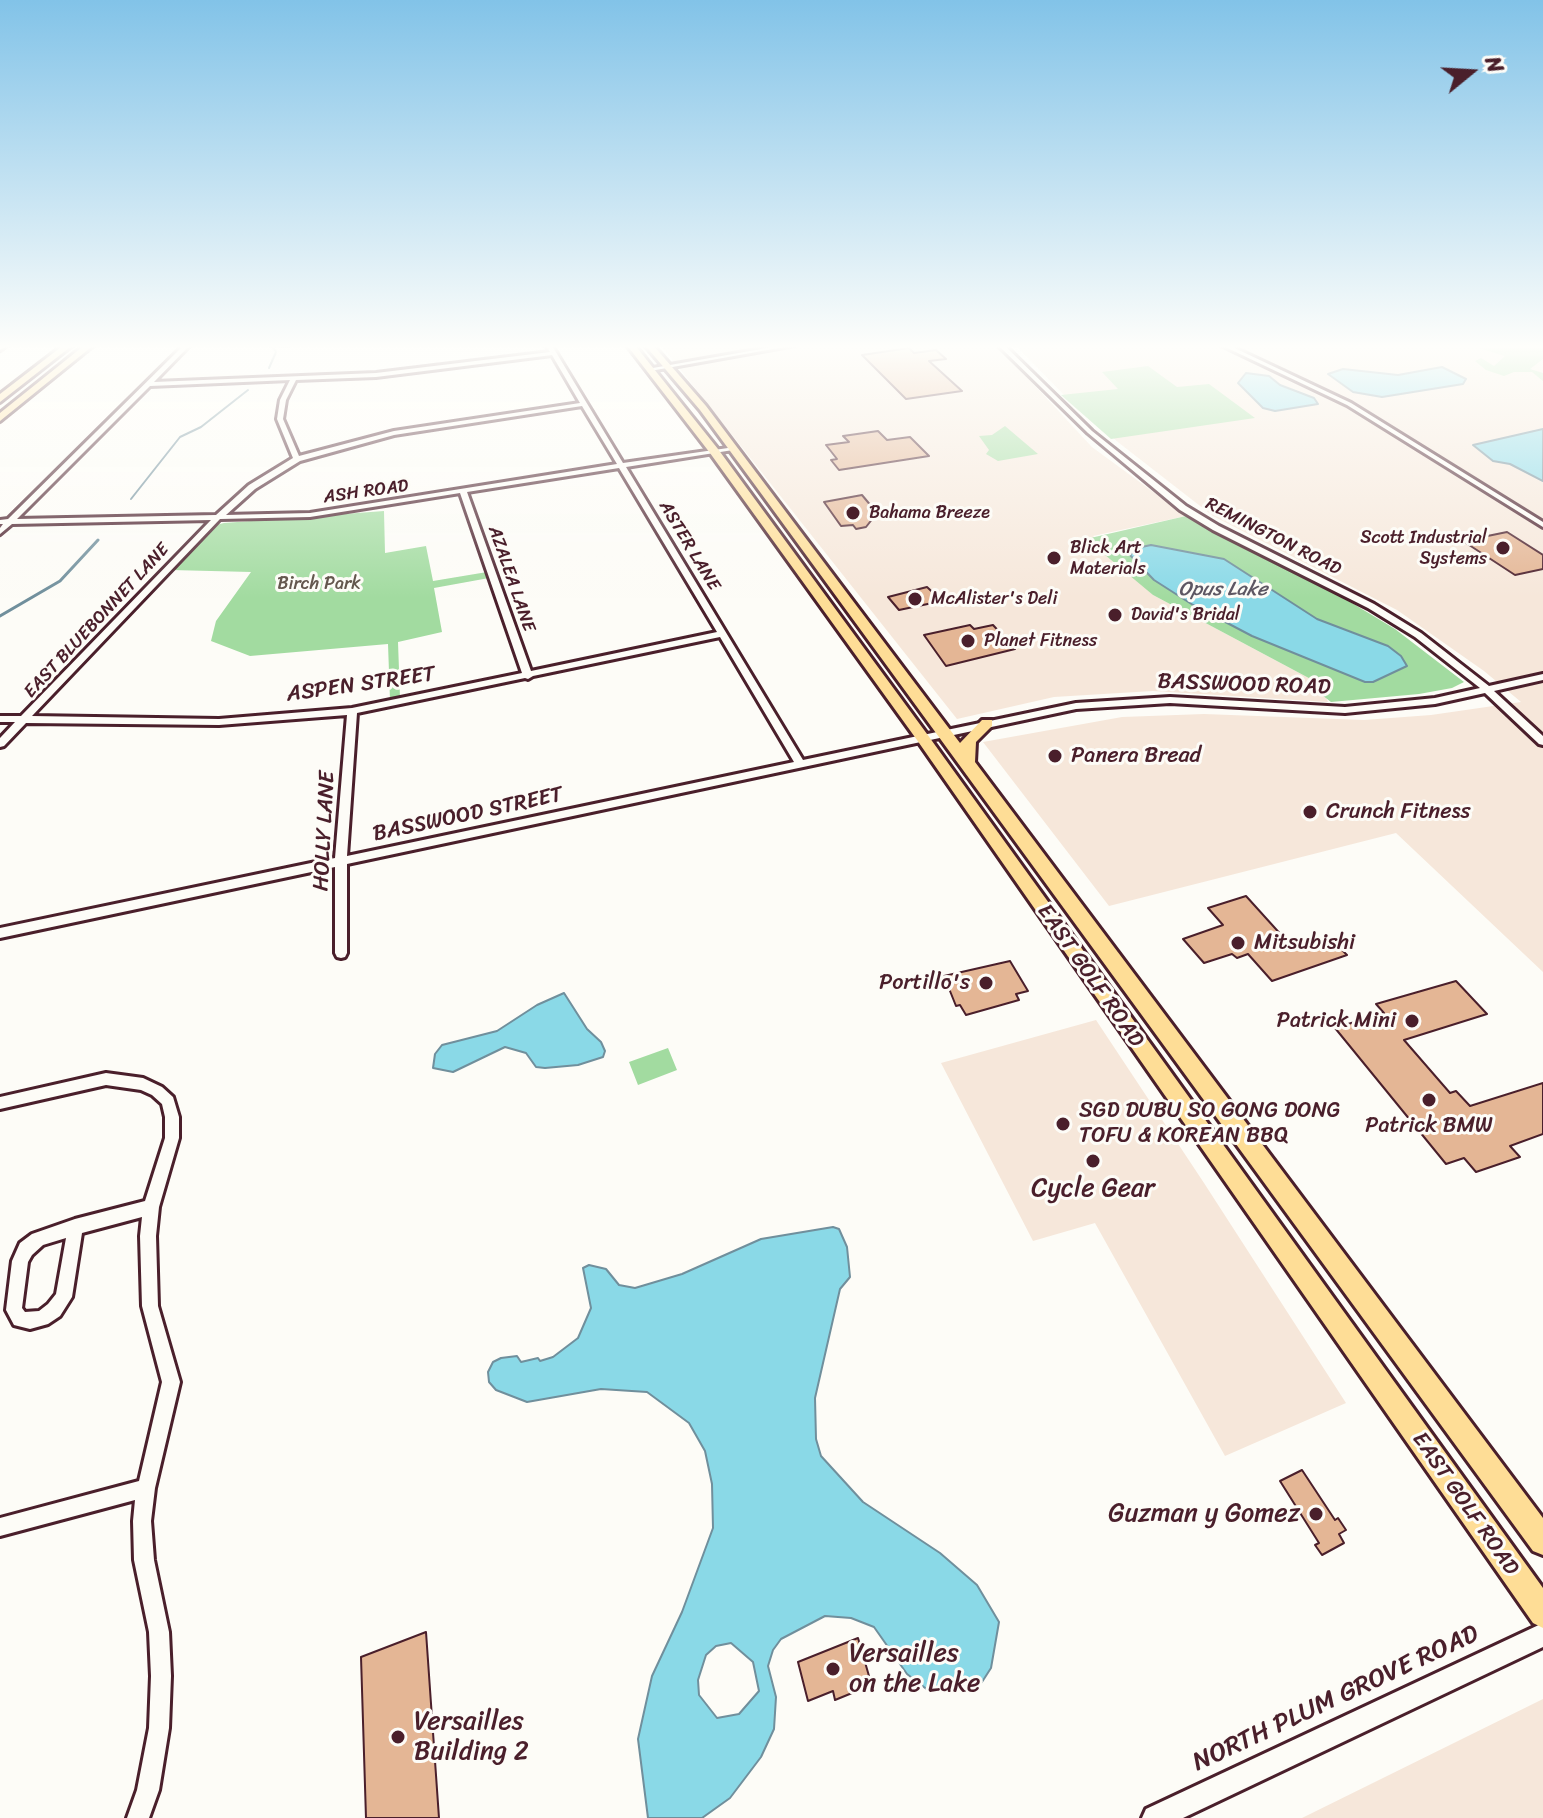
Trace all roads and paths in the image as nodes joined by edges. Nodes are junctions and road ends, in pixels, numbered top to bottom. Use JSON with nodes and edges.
{"nodes":[{"id":1,"x":105,"y":429,"type":"edge"},
{"id":2,"x":284,"y":429,"type":"edge"},
{"id":3,"x":421,"y":429,"type":"edge"},
{"id":4,"x":600,"y":429,"type":"edge"},
{"id":5,"x":697,"y":429,"type":"edge"},
{"id":6,"x":718,"y":429,"type":"edge"},
{"id":7,"x":1087,"y":429,"type":"edge"},
{"id":8,"x":1389,"y":429,"type":"edge"},
{"id":9,"x":733,"y":448,"type":"junction"},
{"id":10,"x":714,"y":451,"type":"junction"},
{"id":11,"x":297,"y":459,"type":"junction"},
{"id":12,"x":623,"y":466,"type":"junction"},
{"id":13,"x":464,"y":493,"type":"junction"},
{"id":14,"x":216,"y":519,"type":"junction"},
{"id":15,"x":0,"y":522,"type":"edge"},
{"id":16,"x":11,"y":522,"type":"junction"},
{"id":17,"x":1543,"y":525,"type":"edge"},
{"id":18,"x":0,"y":532,"type":"edge"},
{"id":19,"x":722,"y":634,"type":"junction"},
{"id":20,"x":528,"y":676,"type":"junction"},
{"id":21,"x":1543,"y":677,"type":"edge"},
{"id":22,"x":1487,"y":689,"type":"junction"},
{"id":23,"x":352,"y":711,"type":"junction"},
{"id":24,"x":0,"y":719,"type":"edge"},
{"id":25,"x":26,"y":720,"type":"junction"},
{"id":26,"x":987,"y":723,"type":"junction"},
{"id":27,"x":943,"y":732,"type":"junction"},
{"id":28,"x":922,"y":737,"type":"junction"},
{"id":29,"x":1543,"y":742,"type":"edge"},
{"id":30,"x":0,"y":744,"type":"edge"},
{"id":31,"x":801,"y":765,"type":"junction"},
{"id":32,"x":967,"y":765,"type":"junction"},
{"id":33,"x":341,"y":861,"type":"junction"},
{"id":34,"x":0,"y":933,"type":"edge"},
{"id":35,"x":341,"y":953,"type":"dead end"},
{"id":36,"x":0,"y":1103,"type":"edge"},
{"id":37,"x":151,"y":1207,"type":"junction"},
{"id":38,"x":75,"y":1227,"type":"junction"},
{"id":39,"x":146,"y":1488,"type":"junction"},
{"id":40,"x":0,"y":1527,"type":"edge"},
{"id":41,"x":1543,"y":1541,"type":"edge"},
{"id":42,"x":1543,"y":1613,"type":"edge"},
{"id":43,"x":1543,"y":1635,"type":"edge"},
{"id":44,"x":138,"y":1818,"type":"edge"},
{"id":45,"x":1155,"y":1818,"type":"edge"}],
"edges":[{"from":1,"to":16,"type":"street"},
{"from":2,"to":11,"type":"street"},
{"from":3,"to":11,"type":"street","name":"EAST BLUEBONNET LANE"},
{"from":4,"to":12,"type":"street","name":"ASTER LANE"},
{"from":5,"to":10,"type":"main road","name":"EAST GOLF ROAD"},
{"from":6,"to":9,"type":"main road","name":"EAST GOLF ROAD"},
{"from":7,"to":22,"type":"street","name":"REMINGTON ROAD"},
{"from":8,"to":17,"type":"street"},
{"from":9,"to":10,"type":"street","name":"ASH ROAD"},
{"from":9,"to":27,"type":"main road","name":"EAST GOLF ROAD"},
{"from":10,"to":12,"type":"street","name":"ASH ROAD"},
{"from":10,"to":28,"type":"main road","name":"EAST GOLF ROAD"},
{"from":11,"to":14,"type":"street","name":"EAST BLUEBONNET LANE"},
{"from":12,"to":13,"type":"street","name":"ASH ROAD"},
{"from":12,"to":19,"type":"street","name":"ASTER LANE"},
{"from":13,"to":14,"type":"street","name":"ASH ROAD"},
{"from":13,"to":20,"type":"street","name":"AZALEA LANE"},
{"from":14,"to":16,"type":"street","name":"ASH ROAD"},
{"from":14,"to":25,"type":"street","name":"EAST BLUEBONNET LANE"},
{"from":15,"to":16,"type":"street","name":"ASH ROAD"},
{"from":16,"to":18,"type":"street"},
{"from":19,"to":20,"type":"street","name":"ASPEN STREET"},
{"from":19,"to":31,"type":"street","name":"ASTER LANE"},
{"from":20,"to":23,"type":"street","name":"ASPEN STREET"},
{"from":21,"to":22,"type":"street","name":"BASSWOOD ROAD"},
{"from":22,"to":26,"type":"street","name":"BASSWOOD ROAD"},
{"from":22,"to":29,"type":"street","name":"REMINGTON ROAD"},
{"from":23,"to":25,"type":"street","name":"ASPEN STREET"},
{"from":23,"to":33,"type":"street","name":"HOLLY LANE"},
{"from":24,"to":25,"type":"street","name":"ASPEN STREET"},
{"from":25,"to":30,"type":"street","name":"EAST BLUEBONNET LANE"},
{"from":26,"to":27,"type":"street","name":"BASSWOOD ROAD"},
{"from":26,"to":32,"type":"main road"},
{"from":27,"to":28,"type":"street","name":"BASSWOOD STREET"},
{"from":27,"to":32,"type":"main road","name":"EAST GOLF ROAD"},
{"from":28,"to":31,"type":"street","name":"BASSWOOD STREET"},
{"from":28,"to":42,"type":"main road","name":"EAST GOLF ROAD"},
{"from":31,"to":33,"type":"street","name":"BASSWOOD STREET"},
{"from":32,"to":41,"type":"main road","name":"EAST GOLF ROAD"},
{"from":33,"to":34,"type":"street","name":"BASSWOOD STREET"},
{"from":33,"to":35,"type":"street","name":"HOLLY LANE"},
{"from":36,"to":37,"type":"street"},
{"from":37,"to":38,"type":"street"},
{"from":37,"to":39,"type":"street"},
{"from":38,"to":38,"type":"street"},
{"from":39,"to":40,"type":"street"},
{"from":39,"to":44,"type":"street"},
{"from":43,"to":45,"type":"street","name":"NORTH PLUM GROVE ROAD"}]}
